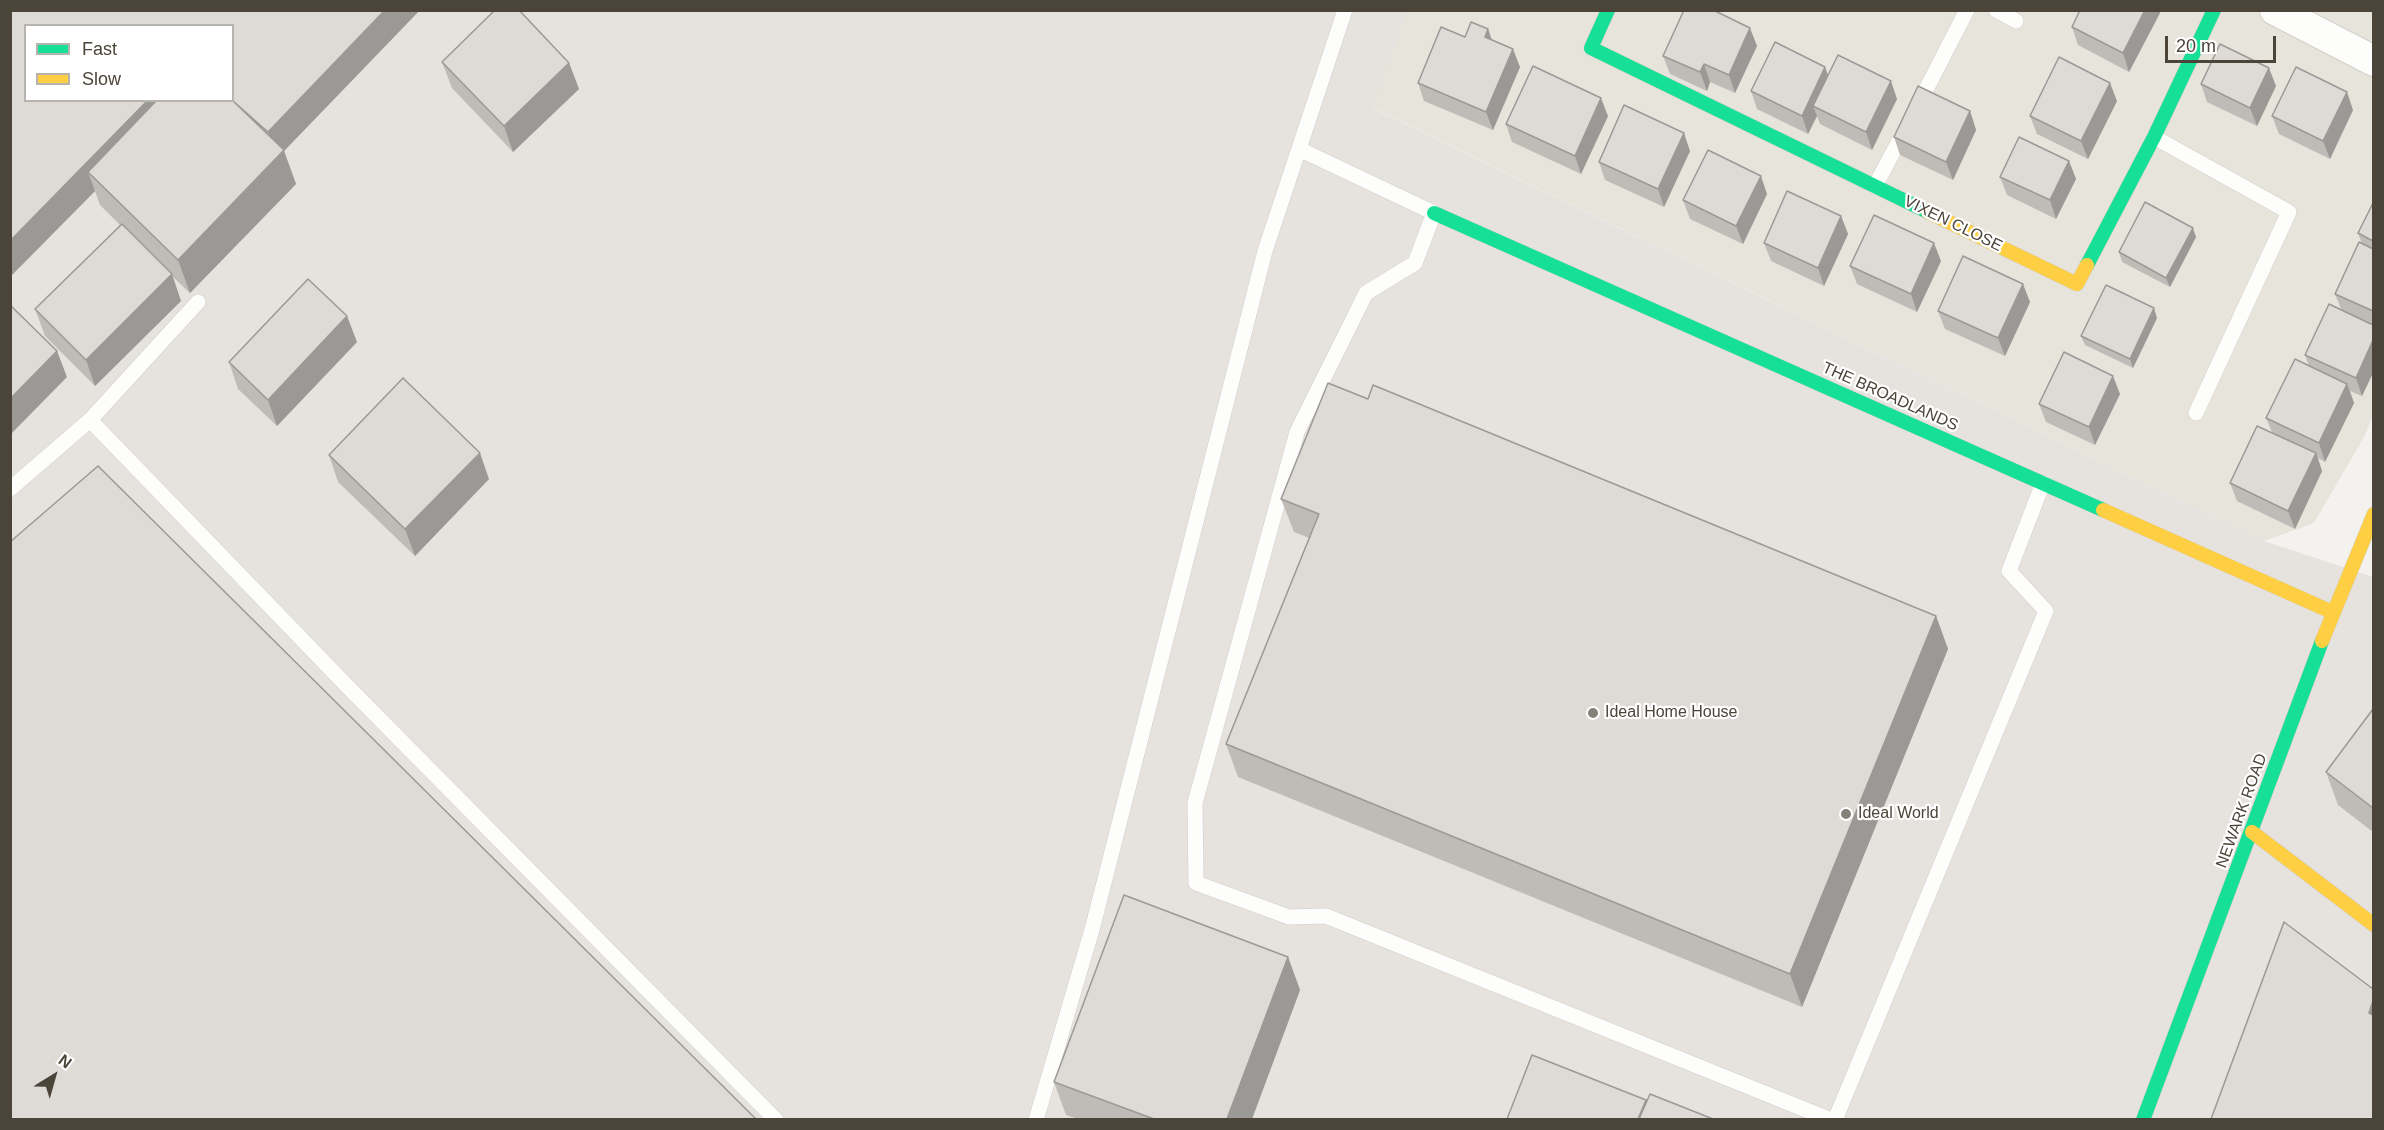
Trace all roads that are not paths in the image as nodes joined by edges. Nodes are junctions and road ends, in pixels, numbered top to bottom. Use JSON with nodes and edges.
{"nodes":[{"id":1,"x":1345,"y":10,"type":"edge"},
{"id":2,"x":1608,"y":10,"type":"edge"},
{"id":3,"x":1967,"y":10,"type":"edge"},
{"id":4,"x":1996,"y":10,"type":"edge"},
{"id":5,"x":2214,"y":10,"type":"edge"},
{"id":6,"x":2275,"y":10,"type":"edge"},
{"id":7,"x":2016,"y":21,"type":"dead end"},
{"id":8,"x":2373,"y":61,"type":"edge"},
{"id":9,"x":2154,"y":137,"type":"junction"},
{"id":10,"x":1299,"y":149,"type":"junction"},
{"id":11,"x":1875,"y":186,"type":"junction"},
{"id":12,"x":1434,"y":213,"type":"junction"},
{"id":13,"x":198,"y":302,"type":"dead end"},
{"id":14,"x":2196,"y":413,"type":"dead end"},
{"id":15,"x":90,"y":420,"type":"junction"},
{"id":16,"x":2043,"y":483,"type":"junction"},
{"id":17,"x":10,"y":489,"type":"edge"},
{"id":18,"x":2373,"y":514,"type":"edge"},
{"id":19,"x":2332,"y":612,"type":"junction"},
{"id":20,"x":2252,"y":832,"type":"junction"},
{"id":21,"x":2373,"y":925,"type":"edge"},
{"id":22,"x":776,"y":1119,"type":"edge"},
{"id":23,"x":1036,"y":1119,"type":"edge"},
{"id":24,"x":1833,"y":1119,"type":"edge"},
{"id":25,"x":2143,"y":1119,"type":"edge"}],
"edges":[{"from":1,"to":10,"type":"lane"},
{"from":2,"to":11,"type":"street","name":"VIXEN CLOSE"},
{"from":3,"to":11,"type":"lane"},
{"from":4,"to":7,"type":"lane"},
{"from":5,"to":9,"type":"street","name":"VIXEN CLOSE"},
{"from":6,"to":8,"type":"street"},
{"from":9,"to":11,"type":"street","name":"VIXEN CLOSE"},
{"from":9,"to":14,"type":"lane"},
{"from":10,"to":12,"type":"lane"},
{"from":10,"to":23,"type":"lane"},
{"from":12,"to":16,"type":"street","name":"THE BROADLANDS"},
{"from":12,"to":24,"type":"lane"},
{"from":13,"to":15,"type":"lane"},
{"from":15,"to":17,"type":"lane"},
{"from":15,"to":22,"type":"lane"},
{"from":16,"to":19,"type":"street","name":"THE BROADLANDS"},
{"from":16,"to":24,"type":"lane"},
{"from":18,"to":19,"type":"street","name":"NEWARK ROAD"},
{"from":19,"to":20,"type":"street","name":"NEWARK ROAD"},
{"from":20,"to":21,"type":"street"},
{"from":20,"to":25,"type":"street","name":"NEWARK ROAD"}]}
